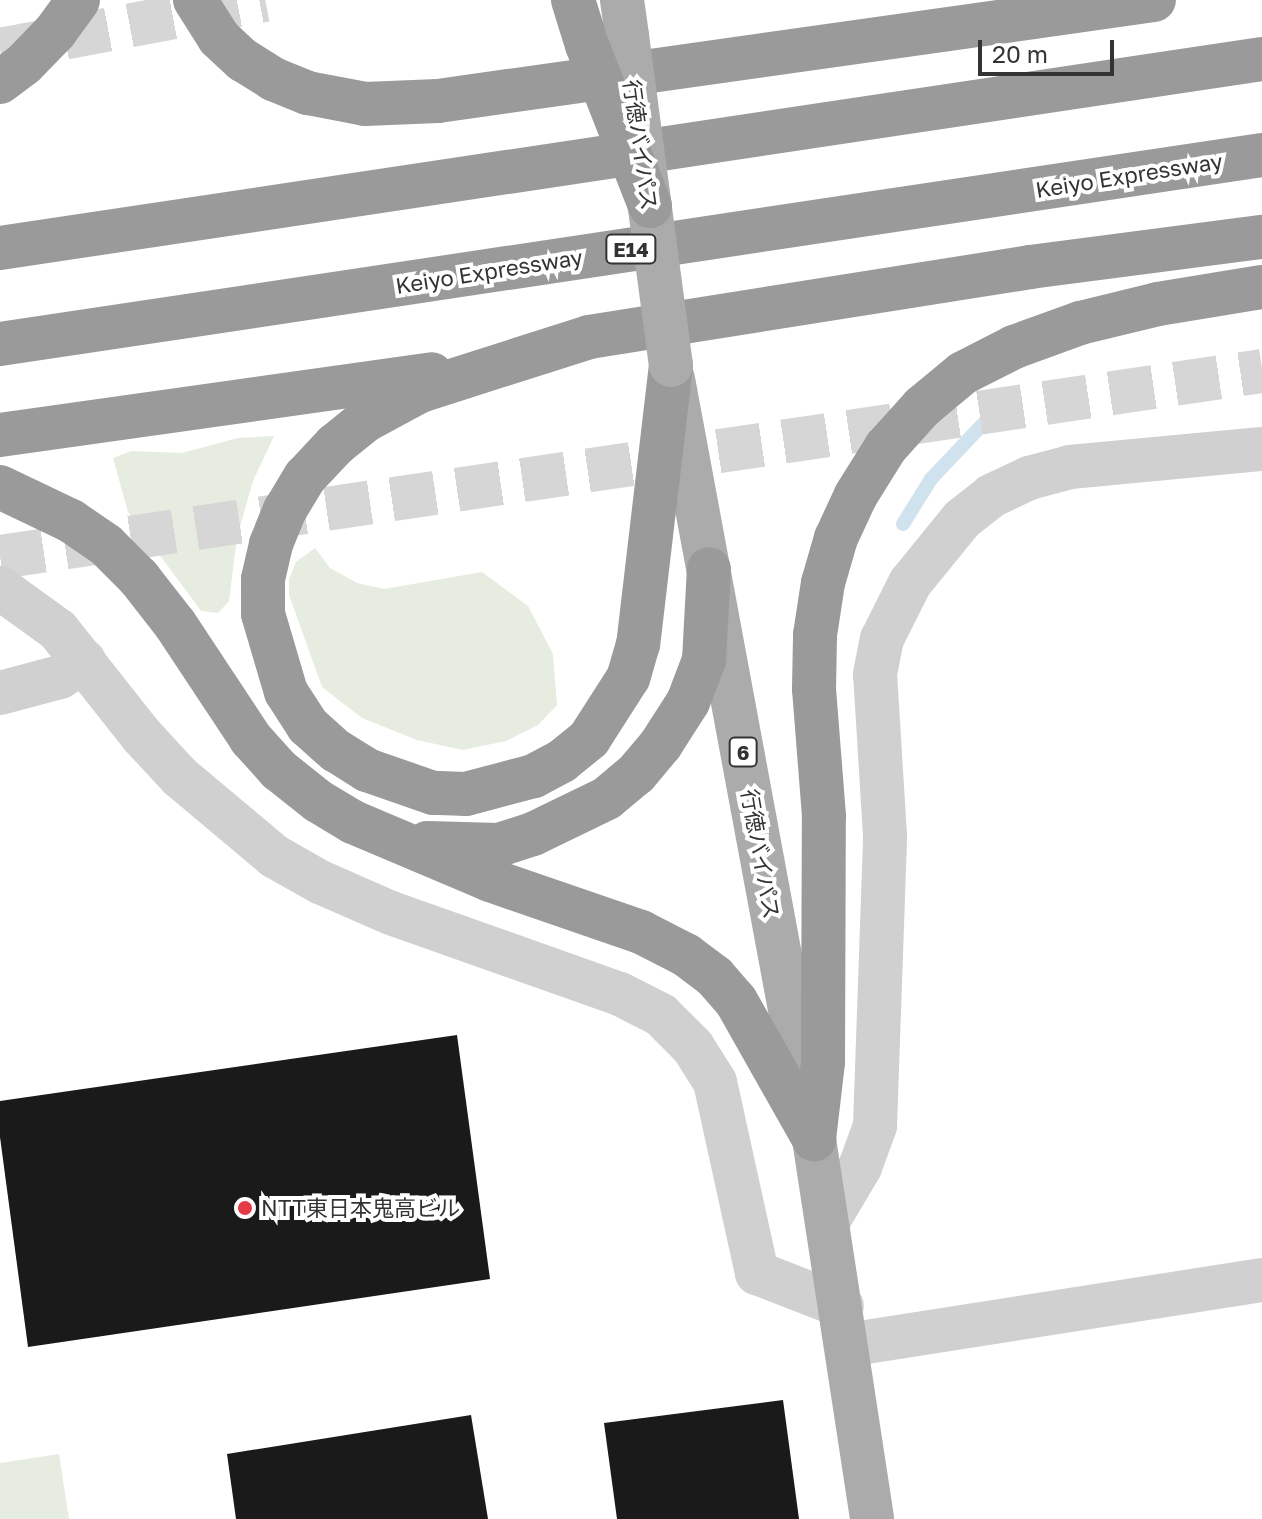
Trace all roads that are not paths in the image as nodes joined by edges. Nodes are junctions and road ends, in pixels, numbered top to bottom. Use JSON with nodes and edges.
{"nodes":[{"id":1,"x":78,"y":0,"type":"edge"},
{"id":2,"x":195,"y":0,"type":"edge"},
{"id":3,"x":573,"y":0,"type":"edge"},
{"id":4,"x":1154,"y":0,"type":"edge"},
{"id":5,"x":612,"y":27,"type":"edge"},
{"id":6,"x":1262,"y":59,"type":"edge"},
{"id":7,"x":0,"y":82,"type":"edge"},
{"id":8,"x":1262,"y":155,"type":"edge"},
{"id":9,"x":650,"y":206,"type":"joint"},
{"id":10,"x":1262,"y":237,"type":"edge"},
{"id":11,"x":0,"y":248,"type":"edge"},
{"id":12,"x":1262,"y":287,"type":"edge"},
{"id":13,"x":0,"y":344,"type":"edge"},
{"id":14,"x":671,"y":365,"type":"junction"},
{"id":15,"x":478,"y":370,"type":"junction"},
{"id":16,"x":0,"y":435,"type":"edge"},
{"id":17,"x":1262,"y":449,"type":"edge"},
{"id":18,"x":0,"y":487,"type":"edge"},
{"id":19,"x":709,"y":569,"type":"junction"},
{"id":20,"x":0,"y":588,"type":"edge"},
{"id":21,"x":84,"y":661,"type":"junction"},
{"id":22,"x":0,"y":693,"type":"edge"},
{"id":23,"x":393,"y":840,"type":"junction"},
{"id":24,"x":814,"y":1139,"type":"junction"},
{"id":25,"x":828,"y":1221,"type":"junction"},
{"id":26,"x":1262,"y":1280,"type":"edge"},
{"id":27,"x":844,"y":1326,"type":"junction"},
{"id":28,"x":872,"y":1519,"type":"edge"}],
"edges":[{"from":1,"to":7,"type":"highway"},
{"from":2,"to":4,"type":"highway"},
{"from":3,"to":5,"type":"highway"},
{"from":5,"to":9,"type":"highway","bridge":true},
{"from":6,"to":11,"type":"highway"},
{"from":8,"to":13,"type":"highway","name":"Keiyo Expressway","number":"E14"},
{"from":9,"to":14,"type":"main road","name":"行徳バイパス","number":"6","bridge":true},
{"from":10,"to":15,"type":"highway"},
{"from":12,"to":24,"type":"highway"},
{"from":14,"to":15,"type":"highway"},
{"from":14,"to":19,"type":"main road","name":"行徳バイパス","number":"6"},
{"from":15,"to":16,"type":"highway"},
{"from":17,"to":25,"type":"street"},
{"from":18,"to":23,"type":"highway"},
{"from":19,"to":23,"type":"highway"},
{"from":19,"to":24,"type":"main road","name":"行徳バイパス","number":"6"},
{"from":20,"to":21,"type":"street"},
{"from":21,"to":22,"type":"street"},
{"from":21,"to":27,"type":"street"},
{"from":23,"to":24,"type":"highway"},
{"from":24,"to":25,"type":"main road","name":"行徳バイパス","number":"6"},
{"from":25,"to":27,"type":"main road","name":"行徳バイパス","number":"6"},
{"from":26,"to":27,"type":"street"},
{"from":27,"to":28,"type":"main road","name":"行徳バイパス","number":"6"}]}
